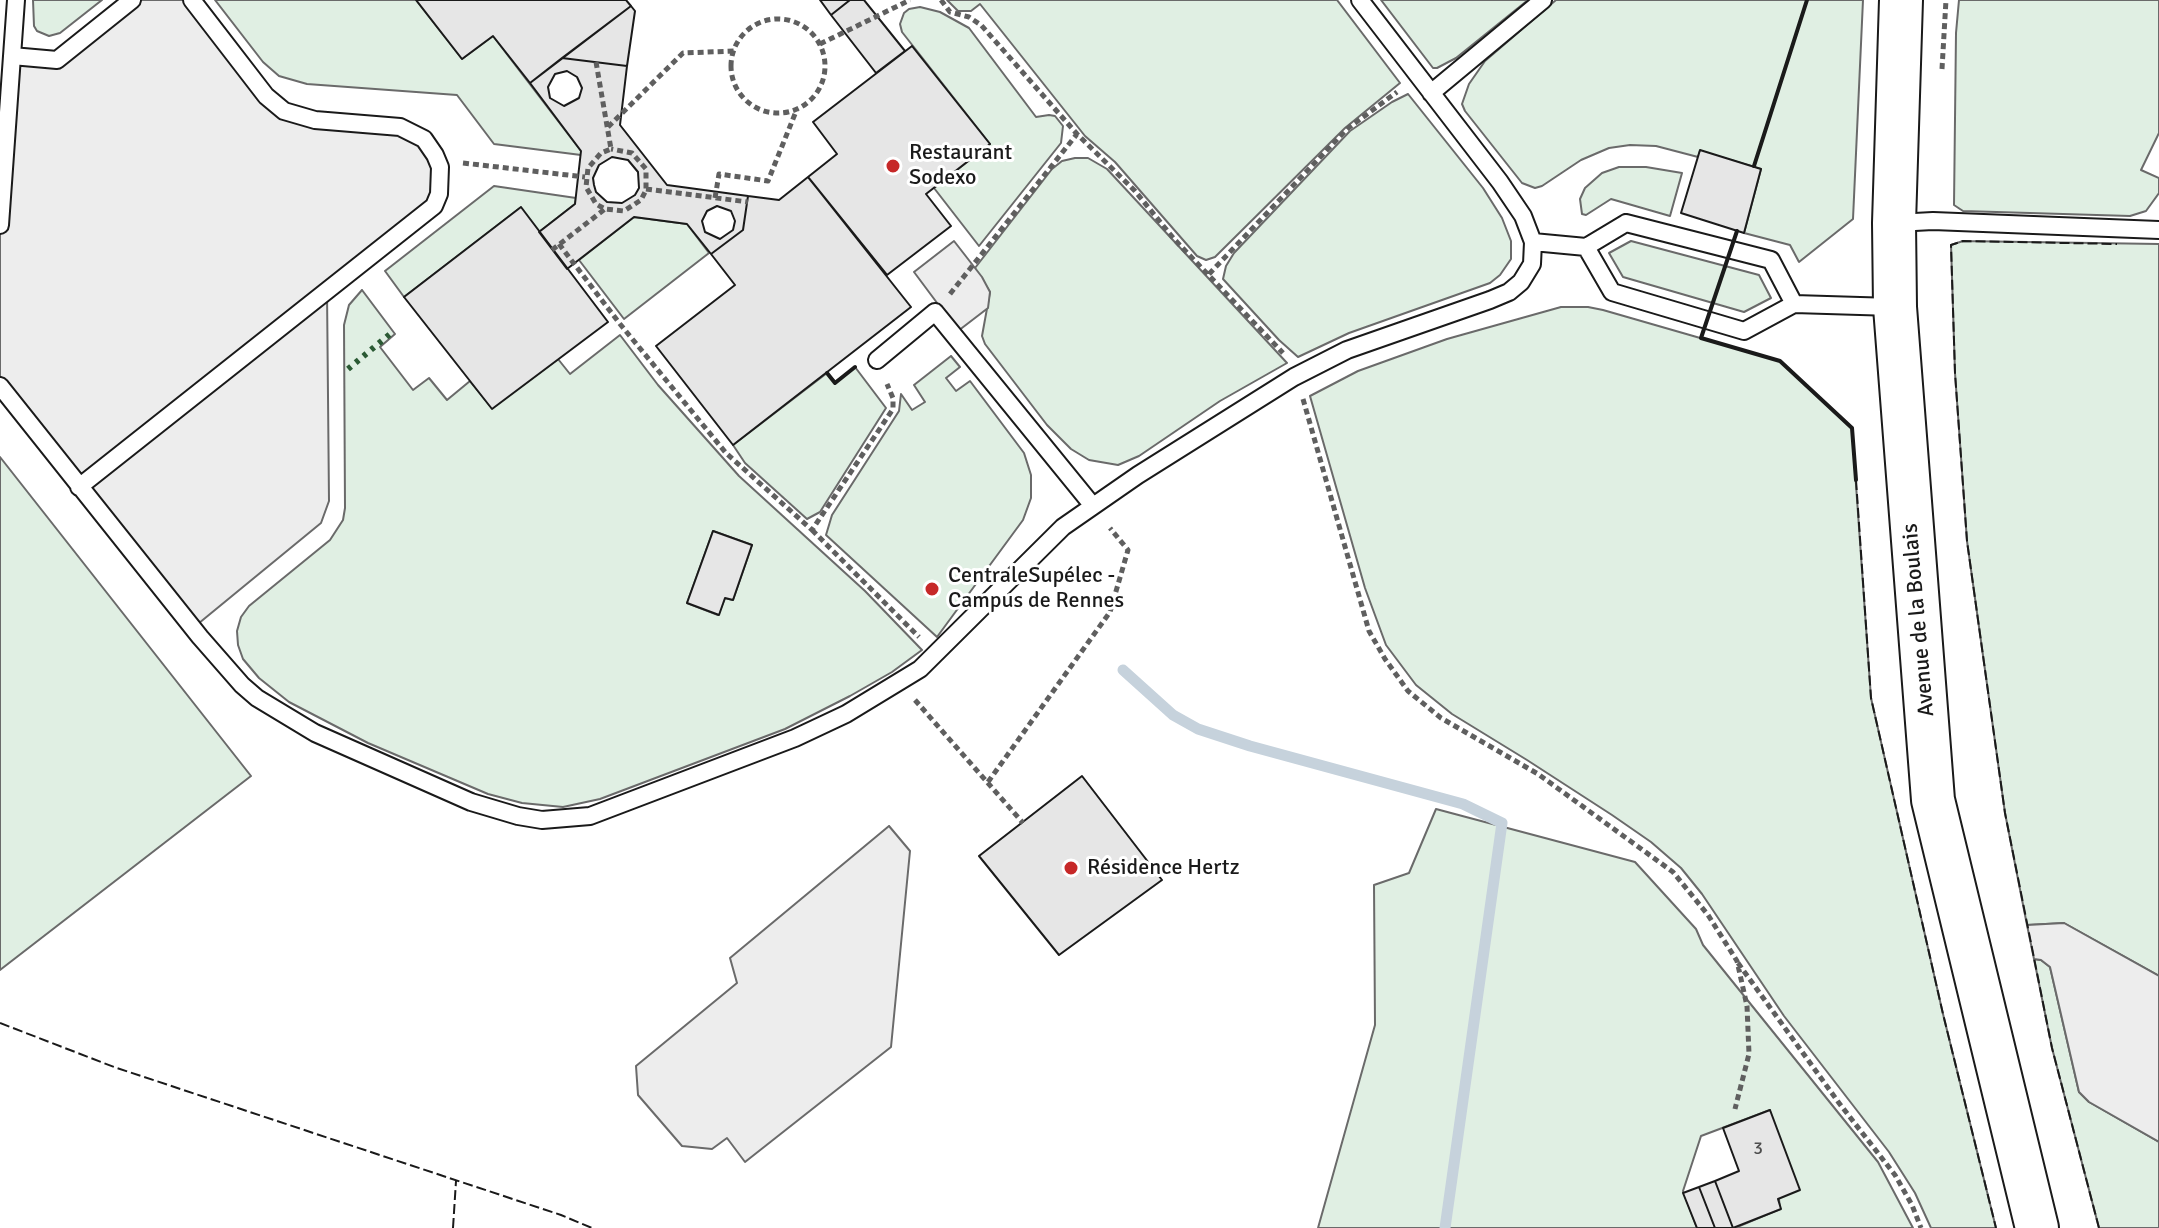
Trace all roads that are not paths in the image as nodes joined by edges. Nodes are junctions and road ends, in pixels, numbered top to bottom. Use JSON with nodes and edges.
{"nodes":[{"id":1,"x":16,"y":0,"type":"edge"},
{"id":2,"x":132,"y":0,"type":"edge"},
{"id":3,"x":192,"y":0,"type":"edge"},
{"id":4,"x":1360,"y":0,"type":"edge"},
{"id":5,"x":1543,"y":0,"type":"edge"},
{"id":6,"x":1901,"y":0,"type":"edge"},
{"id":7,"x":12,"y":56,"type":"junction"},
{"id":8,"x":1427,"y":88,"type":"junction"},
{"id":9,"x":1894,"y":223,"type":"junction"},
{"id":10,"x":0,"y":225,"type":"edge"},
{"id":11,"x":2159,"y":230,"type":"edge"},
{"id":12,"x":1533,"y":242,"type":"junction"},
{"id":13,"x":1586,"y":247,"type":"junction"},
{"id":14,"x":1794,"y":304,"type":"junction"},
{"id":15,"x":1895,"y":307,"type":"junction"},
{"id":16,"x":877,"y":360,"type":"road end"},
{"id":17,"x":0,"y":386,"type":"edge"},
{"id":18,"x":79,"y":487,"type":"junction"},
{"id":19,"x":1093,"y":506,"type":"junction"},
{"id":20,"x":2037,"y":1228,"type":"edge"}],
"edges":[{"from":1,"to":7,"type":"lane"},
{"from":2,"to":7,"type":"lane"},
{"from":3,"to":18,"type":"lane"},
{"from":4,"to":8,"type":"lane"},
{"from":5,"to":8,"type":"lane"},
{"from":6,"to":9,"type":"street","name":"Avenue de la Boulais"},
{"from":7,"to":10,"type":"lane"},
{"from":8,"to":12,"type":"lane"},
{"from":9,"to":11,"type":"lane"},
{"from":9,"to":15,"type":"street","name":"Avenue de la Boulais"},
{"from":12,"to":13,"type":"lane"},
{"from":12,"to":19,"type":"lane"},
{"from":13,"to":14,"type":"lane"},
{"from":13,"to":14,"type":"lane"},
{"from":14,"to":15,"type":"lane"},
{"from":15,"to":20,"type":"street","name":"Avenue de la Boulais"},
{"from":16,"to":19,"type":"lane"},
{"from":17,"to":18,"type":"lane"},
{"from":18,"to":19,"type":"lane"}]}
